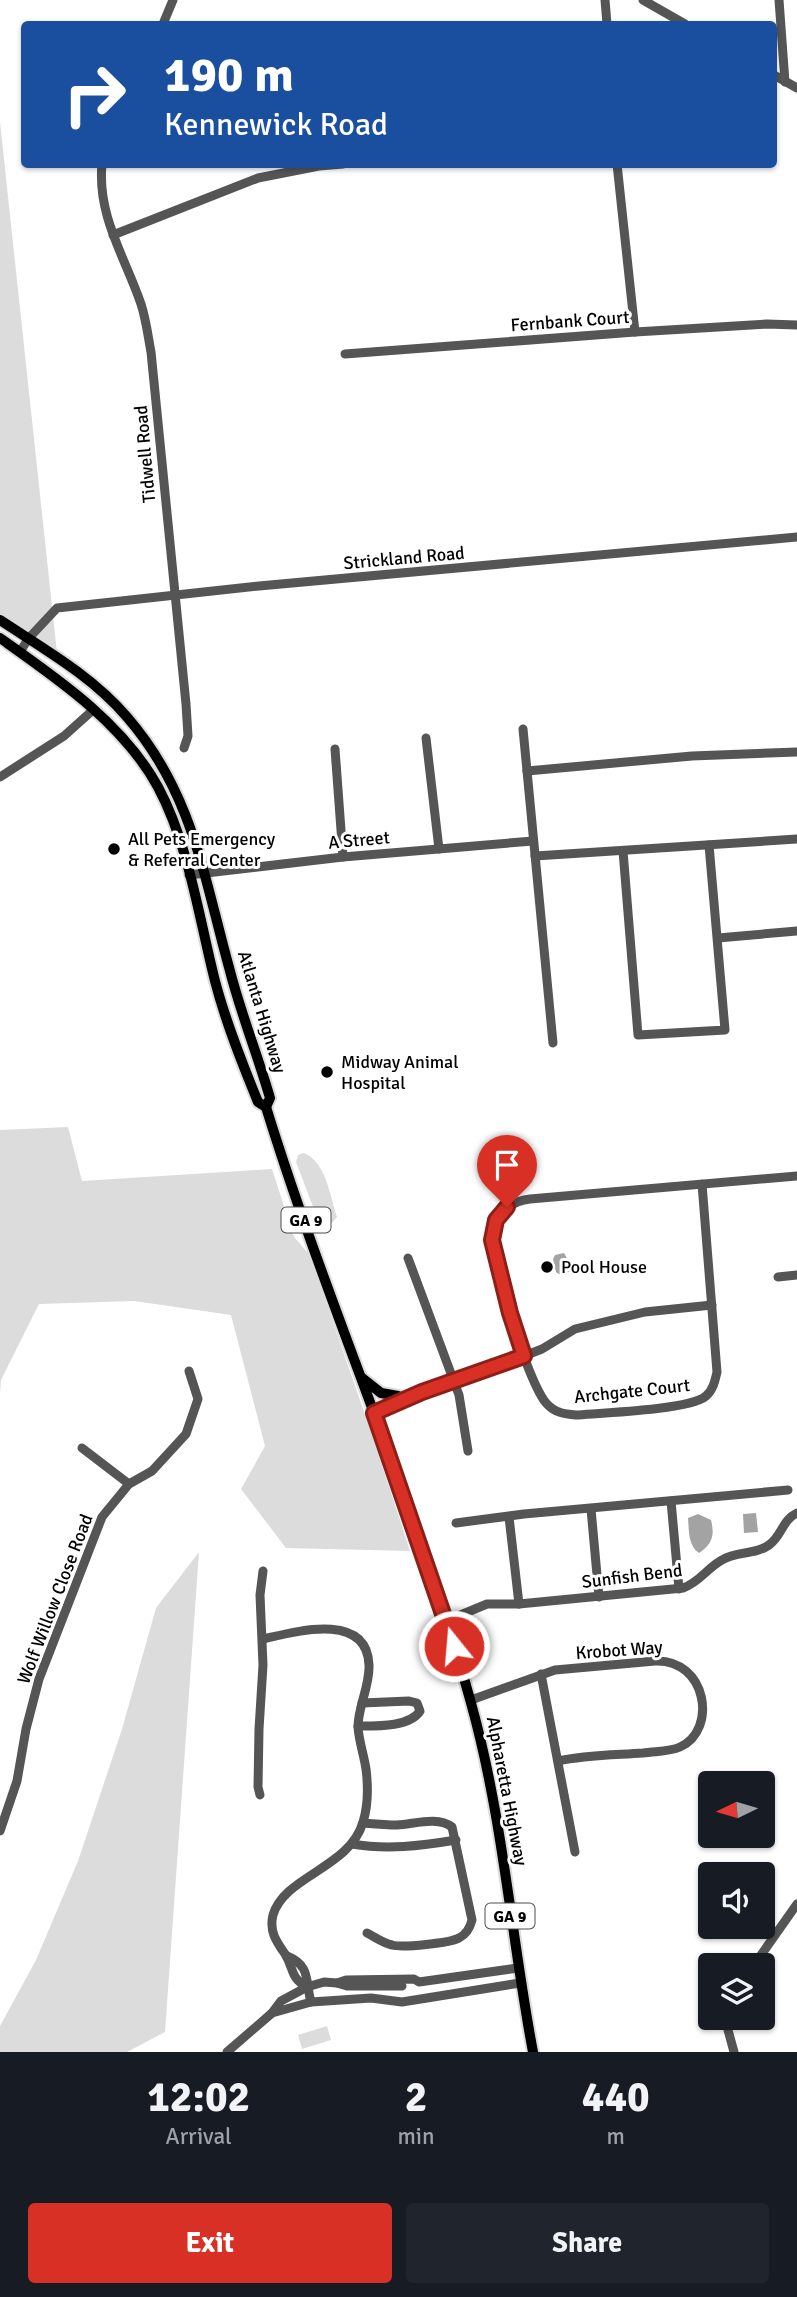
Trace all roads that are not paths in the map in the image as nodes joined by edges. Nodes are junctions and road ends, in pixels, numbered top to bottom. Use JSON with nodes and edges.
{"nodes":[{"id":1,"x":173,"y":0,"type":"edge"},
{"id":2,"x":605,"y":0,"type":"edge"},
{"id":3,"x":643,"y":0,"type":"edge"},
{"id":4,"x":779,"y":0,"type":"edge"},
{"id":5,"x":164,"y":21,"type":"edge"},
{"id":6,"x":607,"y":21,"type":"edge"},
{"id":7,"x":680,"y":21,"type":"edge"},
{"id":8,"x":777,"y":77,"type":"edge"},
{"id":9,"x":785,"y":82,"type":"junction"},
{"id":10,"x":797,"y":88,"type":"edge"},
{"id":11,"x":102,"y":168,"type":"edge"},
{"id":12,"x":309,"y":168,"type":"edge"},
{"id":13,"x":617,"y":168,"type":"edge"},
{"id":14,"x":113,"y":235,"type":"junction"},
{"id":15,"x":797,"y":325,"type":"edge"},
{"id":16,"x":635,"y":332,"type":"junction"},
{"id":17,"x":345,"y":354,"type":"dead end"},
{"id":18,"x":797,"y":537,"type":"edge"},
{"id":19,"x":177,"y":594,"type":"junction"},
{"id":20,"x":0,"y":620,"type":"edge"},
{"id":21,"x":0,"y":638,"type":"edge"},
{"id":22,"x":28,"y":639,"type":"junction"},
{"id":23,"x":20,"y":652,"type":"junction"},
{"id":24,"x":93,"y":710,"type":"junction"},
{"id":25,"x":523,"y":729,"type":"dead end"},
{"id":26,"x":426,"y":738,"type":"dead end"},
{"id":27,"x":184,"y":748,"type":"dead end"},
{"id":28,"x":335,"y":749,"type":"dead end"},
{"id":29,"x":797,"y":752,"type":"edge"},
{"id":30,"x":527,"y":771,"type":"junction"},
{"id":31,"x":0,"y":777,"type":"edge"},
{"id":32,"x":797,"y":839,"type":"edge"},
{"id":33,"x":533,"y":841,"type":"junction"},
{"id":34,"x":709,"y":845,"type":"junction"},
{"id":35,"x":439,"y":849,"type":"junction"},
{"id":36,"x":623,"y":851,"type":"junction"},
{"id":37,"x":535,"y":856,"type":"junction"},
{"id":38,"x":343,"y":857,"type":"junction"},
{"id":39,"x":205,"y":873,"type":"junction"},
{"id":40,"x":189,"y":875,"type":"junction"},
{"id":41,"x":797,"y":931,"type":"edge"},
{"id":42,"x":718,"y":938,"type":"junction"},
{"id":43,"x":553,"y":1043,"type":"dead end"},
{"id":44,"x":267,"y":1107,"type":"junction"},
{"id":45,"x":797,"y":1176,"type":"edge"},
{"id":46,"x":702,"y":1184,"type":"junction"},
{"id":47,"x":408,"y":1258,"type":"dead end"},
{"id":48,"x":797,"y":1275,"type":"edge"},
{"id":49,"x":778,"y":1277,"type":"dead end"},
{"id":50,"x":712,"y":1306,"type":"junction"},
{"id":51,"x":524,"y":1356,"type":"junction"},
{"id":52,"x":189,"y":1371,"type":"dead end"},
{"id":53,"x":361,"y":1377,"type":"junction"},
{"id":54,"x":454,"y":1381,"type":"junction"},
{"id":55,"x":405,"y":1400,"type":"junction"},
{"id":56,"x":374,"y":1413,"type":"junction"},
{"id":57,"x":82,"y":1448,"type":"dead end"},
{"id":58,"x":468,"y":1451,"type":"dead end"},
{"id":59,"x":129,"y":1484,"type":"junction"},
{"id":60,"x":788,"y":1490,"type":"dead end"},
{"id":61,"x":671,"y":1501,"type":"junction"},
{"id":62,"x":591,"y":1509,"type":"junction"},
{"id":63,"x":797,"y":1513,"type":"edge"},
{"id":64,"x":509,"y":1517,"type":"junction"},
{"id":65,"x":456,"y":1523,"type":"dead end"},
{"id":66,"x":262,"y":1571,"type":"dead end"},
{"id":67,"x":679,"y":1589,"type":"junction"},
{"id":68,"x":599,"y":1597,"type":"junction"},
{"id":69,"x":519,"y":1604,"type":"junction"},
{"id":70,"x":445,"y":1617,"type":"junction"},
{"id":71,"x":262,"y":1639,"type":"junction"},
{"id":72,"x":541,"y":1674,"type":"junction"},
{"id":73,"x":471,"y":1700,"type":"junction"},
{"id":74,"x":362,"y":1703,"type":"junction"},
{"id":75,"x":358,"y":1726,"type":"junction"},
{"id":76,"x":558,"y":1761,"type":"junction"},
{"id":77,"x":260,"y":1795,"type":"dead end"},
{"id":78,"x":363,"y":1823,"type":"junction"},
{"id":79,"x":0,"y":1831,"type":"edge"},
{"id":80,"x":456,"y":1840,"type":"junction"},
{"id":81,"x":352,"y":1844,"type":"junction"},
{"id":82,"x":575,"y":1852,"type":"dead end"},
{"id":83,"x":797,"y":1904,"type":"edge"},
{"id":84,"x":367,"y":1933,"type":"dead end"},
{"id":85,"x":762,"y":1953,"type":"edge"},
{"id":86,"x":518,"y":1968,"type":"junction"},
{"id":87,"x":419,"y":1982,"type":"junction"},
{"id":88,"x":381,"y":1983,"type":"junction"},
{"id":89,"x":520,"y":1983,"type":"junction"},
{"id":90,"x":307,"y":1987,"type":"junction"},
{"id":91,"x":382,"y":2000,"type":"junction"},
{"id":92,"x":312,"y":2002,"type":"junction"},
{"id":93,"x":272,"y":2013,"type":"junction"},
{"id":94,"x":728,"y":2030,"type":"edge"},
{"id":95,"x":227,"y":2052,"type":"edge"},
{"id":96,"x":533,"y":2052,"type":"edge"},
{"id":97,"x":734,"y":2052,"type":"edge"}],
"edges":[{"from":1,"to":5,"type":"street"},
{"from":2,"to":6,"type":"street"},
{"from":3,"to":7,"type":"street"},
{"from":4,"to":9,"type":"street"},
{"from":8,"to":9,"type":"street"},
{"from":9,"to":10,"type":"street"},
{"from":11,"to":14,"type":"street","name":"Tidwell Road"},
{"from":12,"to":14,"type":"street"},
{"from":13,"to":16,"type":"street"},
{"from":14,"to":19,"type":"street","name":"Tidwell Road"},
{"from":15,"to":16,"type":"street","name":"Fernbank Court"},
{"from":16,"to":17,"type":"street","name":"Fernbank Court"},
{"from":18,"to":19,"type":"street","name":"Strickland Road"},
{"from":19,"to":22,"type":"street","name":"Strickland Road"},
{"from":19,"to":27,"type":"street","name":"Tidwell Road"},
{"from":20,"to":22,"type":"main road","name":"Atlanta Highway","number":"GA 9"},
{"from":21,"to":23,"type":"main road","name":"Atlanta Highway","number":"GA 9"},
{"from":22,"to":23,"type":"street","name":"Strickland Road"},
{"from":22,"to":39,"type":"main road","name":"Atlanta Highway","number":"GA 9"},
{"from":23,"to":24,"type":"main road","name":"Atlanta Highway","number":"GA 9"},
{"from":24,"to":31,"type":"street"},
{"from":24,"to":40,"type":"main road","name":"Atlanta Highway","number":"GA 9"},
{"from":25,"to":30,"type":"street"},
{"from":26,"to":35,"type":"street"},
{"from":28,"to":38,"type":"street"},
{"from":29,"to":30,"type":"street"},
{"from":30,"to":33,"type":"street"},
{"from":32,"to":34,"type":"street"},
{"from":33,"to":35,"type":"street","name":"A Street"},
{"from":33,"to":37,"type":"street"},
{"from":34,"to":36,"type":"street"},
{"from":34,"to":42,"type":"street"},
{"from":35,"to":38,"type":"street","name":"A Street"},
{"from":36,"to":37,"type":"street"},
{"from":36,"to":42,"type":"street"},
{"from":37,"to":43,"type":"street"},
{"from":38,"to":39,"type":"street","name":"A Street"},
{"from":39,"to":40,"type":"street","name":"A Street"},
{"from":39,"to":44,"type":"main road","name":"Atlanta Highway","number":"GA 9"},
{"from":40,"to":44,"type":"main road","name":"Atlanta Highway","number":"GA 9"},
{"from":41,"to":42,"type":"street"},
{"from":44,"to":53,"type":"main road","name":"Alpharetta Highway","number":"GA 9"},
{"from":45,"to":46,"type":"street","name":"Archgate Court"},
{"from":46,"to":50,"type":"street","name":"Archgate Court"},
{"from":46,"to":51,"type":"street","name":"Archgate Court"},
{"from":47,"to":54,"type":"street"},
{"from":48,"to":49,"type":"street"},
{"from":50,"to":51,"type":"street"},
{"from":50,"to":51,"type":"street","name":"Archgate Court"},
{"from":51,"to":54,"type":"street"},
{"from":52,"to":59,"type":"street","name":"Wolf Willow Close Road"},
{"from":53,"to":55,"type":"main road"},
{"from":53,"to":56,"type":"main road","name":"Alpharetta Highway","number":"GA 9"},
{"from":54,"to":55,"type":"street"},
{"from":54,"to":58,"type":"street"},
{"from":55,"to":56,"type":"street"},
{"from":56,"to":70,"type":"main road","name":"Alpharetta Highway","number":"GA 9"},
{"from":57,"to":59,"type":"street"},
{"from":59,"to":79,"type":"street","name":"Wolf Willow Close Road"},
{"from":60,"to":61,"type":"street"},
{"from":61,"to":62,"type":"street"},
{"from":61,"to":67,"type":"street"},
{"from":62,"to":64,"type":"street"},
{"from":62,"to":68,"type":"street"},
{"from":63,"to":67,"type":"street","name":"Sunfish Bend"},
{"from":64,"to":65,"type":"street"},
{"from":64,"to":69,"type":"street"},
{"from":66,"to":71,"type":"street"},
{"from":67,"to":68,"type":"street","name":"Sunfish Bend"},
{"from":68,"to":69,"type":"street","name":"Sunfish Bend"},
{"from":69,"to":70,"type":"street","name":"Sunfish Bend"},
{"from":70,"to":73,"type":"main road","name":"Alpharetta Highway","number":"GA 9"},
{"from":71,"to":74,"type":"street"},
{"from":71,"to":77,"type":"street"},
{"from":72,"to":73,"type":"street","name":"Krobot Way"},
{"from":72,"to":76,"type":"street"},
{"from":72,"to":76,"type":"street","name":"Krobot Way"},
{"from":73,"to":86,"type":"main road","name":"Alpharetta Highway","number":"GA 9"},
{"from":74,"to":75,"type":"street"},
{"from":74,"to":75,"type":"street"},
{"from":75,"to":78,"type":"street"},
{"from":76,"to":82,"type":"street"},
{"from":78,"to":80,"type":"street"},
{"from":78,"to":81,"type":"street"},
{"from":80,"to":81,"type":"street"},
{"from":80,"to":84,"type":"street"},
{"from":81,"to":90,"type":"street"},
{"from":83,"to":85,"type":"street"},
{"from":86,"to":87,"type":"street"},
{"from":86,"to":89,"type":"main road","name":"Alpharetta Highway","number":"GA 9"},
{"from":87,"to":88,"type":"street"},
{"from":87,"to":88,"type":"street"},
{"from":88,"to":90,"type":"street"},
{"from":88,"to":91,"type":"street"},
{"from":89,"to":91,"type":"street"},
{"from":89,"to":96,"type":"main road","name":"Alpharetta Highway","number":"GA 9"},
{"from":90,"to":92,"type":"street"},
{"from":90,"to":93,"type":"street"},
{"from":91,"to":92,"type":"street"},
{"from":92,"to":93,"type":"street"},
{"from":93,"to":95,"type":"street"},
{"from":94,"to":97,"type":"street"}]}
